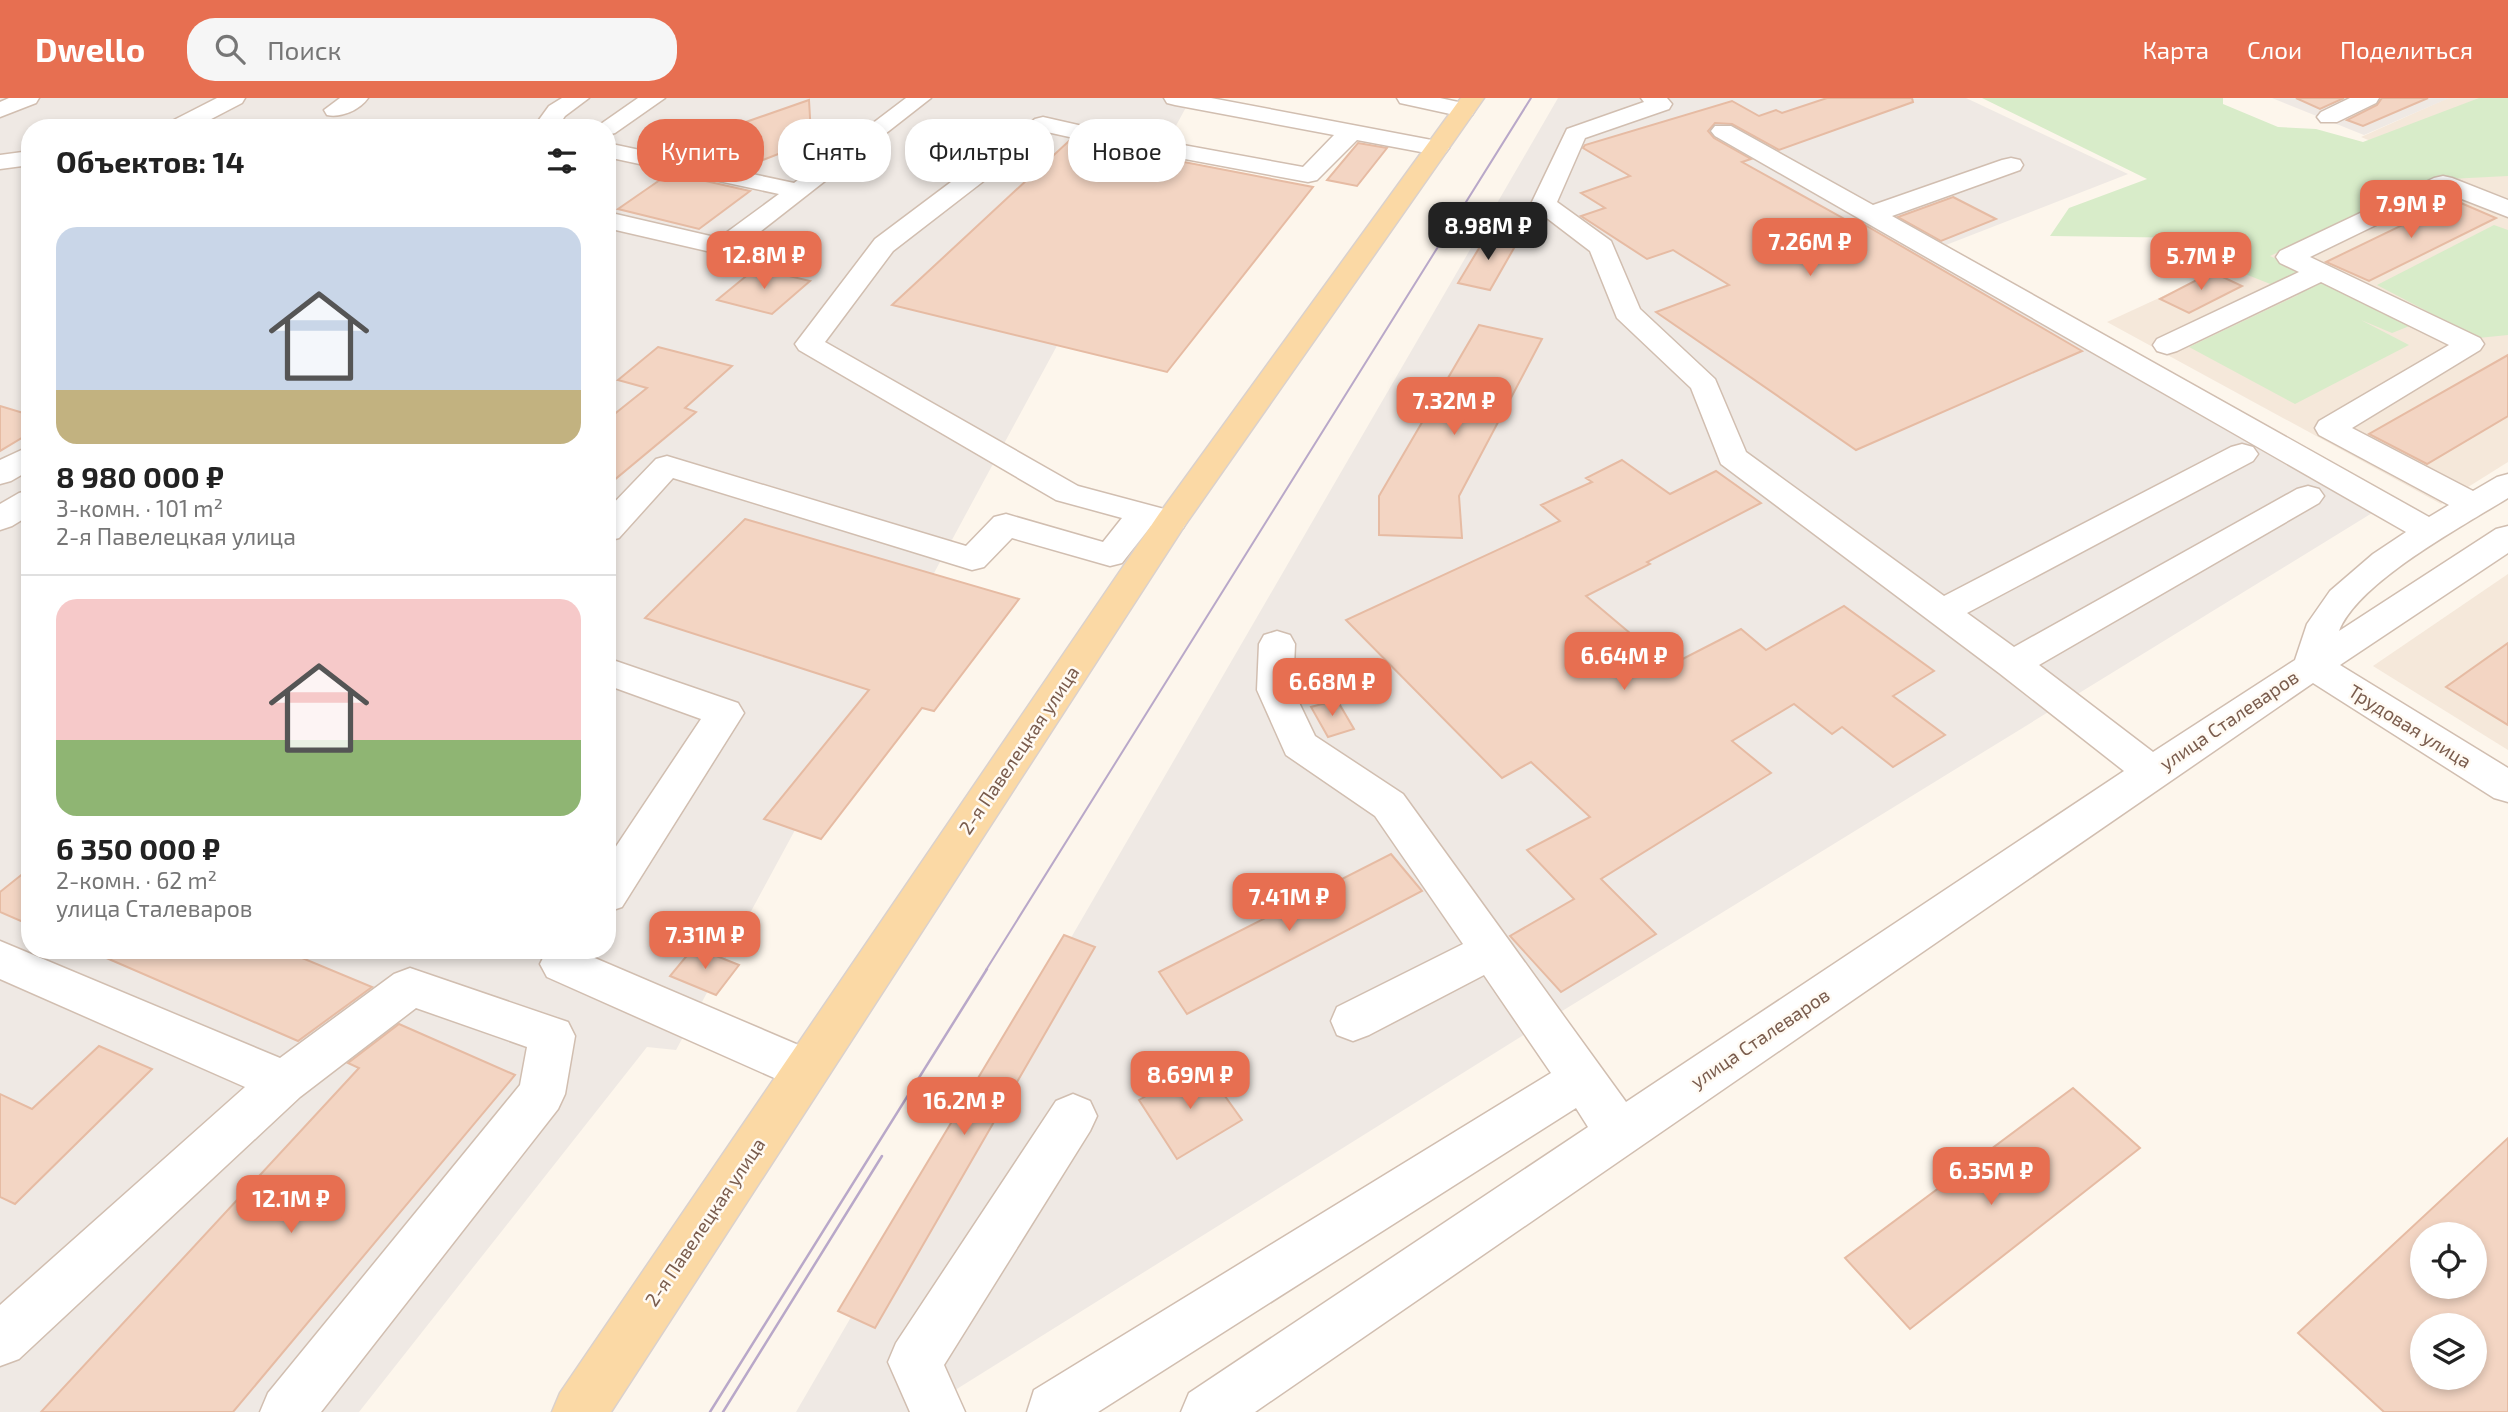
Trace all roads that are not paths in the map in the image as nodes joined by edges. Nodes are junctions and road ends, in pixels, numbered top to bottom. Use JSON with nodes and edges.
{"nodes":[{"id":1,"x":28,"y":98,"type":"edge"},
{"id":2,"x":234,"y":98,"type":"edge"},
{"id":3,"x":356,"y":98,"type":"edge"},
{"id":4,"x":578,"y":98,"type":"edge"},
{"id":5,"x":654,"y":98,"type":"edge"},
{"id":6,"x":920,"y":98,"type":"edge"},
{"id":7,"x":1175,"y":98,"type":"edge"},
{"id":8,"x":1408,"y":98,"type":"edge"},
{"id":9,"x":1652,"y":98,"type":"edge"},
{"id":10,"x":2368,"y":98,"type":"edge"},
{"id":11,"x":1469,"y":104,"type":"edge"},
{"id":12,"x":0,"y":110,"type":"edge"},
{"id":13,"x":335,"y":110,"type":"dead end"},
{"id":14,"x":2329,"y":117,"type":"dead end"},
{"id":15,"x":193,"y":119,"type":"edge"},
{"id":16,"x":551,"y":119,"type":"edge"},
{"id":17,"x":616,"y":122,"type":"edge"},
{"id":18,"x":1068,"y":130,"type":"edge"},
{"id":19,"x":1723,"y":131,"type":"dead end"},
{"id":20,"x":1352,"y":132,"type":"junction"},
{"id":21,"x":1437,"y":148,"type":"junction"},
{"id":22,"x":616,"y":152,"type":"edge"},
{"id":23,"x":1186,"y":153,"type":"edge"},
{"id":24,"x":21,"y":159,"type":"edge"},
{"id":25,"x":0,"y":162,"type":"edge"},
{"id":26,"x":2011,"y":165,"type":"dead end"},
{"id":27,"x":799,"y":191,"type":"junction"},
{"id":28,"x":2508,"y":209,"type":"edge"},
{"id":29,"x":1870,"y":215,"type":"junction"},
{"id":30,"x":616,"y":222,"type":"edge"},
{"id":31,"x":2321,"y":272,"type":"junction"},
{"id":32,"x":2167,"y":345,"type":"dead end"},
{"id":33,"x":2242,"y":454,"type":"dead end"},
{"id":34,"x":21,"y":461,"type":"edge"},
{"id":35,"x":0,"y":474,"type":"edge"},
{"id":36,"x":2508,"y":484,"type":"edge"},
{"id":37,"x":2308,"y":496,"type":"dead end"},
{"id":38,"x":2474,"y":505,"type":"junction"},
{"id":39,"x":21,"y":506,"type":"edge"},
{"id":40,"x":1157,"y":517,"type":"junction"},
{"id":41,"x":0,"y":519,"type":"edge"},
{"id":42,"x":616,"y":520,"type":"edge"},
{"id":43,"x":2431,"y":532,"type":"junction"},
{"id":44,"x":2508,"y":537,"type":"edge"},
{"id":45,"x":1941,"y":612,"type":"junction"},
{"id":46,"x":1277,"y":644,"type":"dead end"},
{"id":47,"x":2012,"y":664,"type":"junction"},
{"id":48,"x":2312,"y":665,"type":"junction"},
{"id":49,"x":616,"y":674,"type":"edge"},
{"id":50,"x":2152,"y":772,"type":"junction"},
{"id":51,"x":2508,"y":787,"type":"edge"},
{"id":52,"x":616,"y":881,"type":"edge"},
{"id":53,"x":1491,"y":951,"type":"junction"},
{"id":54,"x":0,"y":959,"type":"edge"},
{"id":55,"x":565,"y":959,"type":"edge"},
{"id":56,"x":1353,"y":1021,"type":"dead end"},
{"id":57,"x":806,"y":1070,"type":"junction"},
{"id":58,"x":1582,"y":1079,"type":"junction"},
{"id":59,"x":284,"y":1082,"type":"junction"},
{"id":60,"x":1073,"y":1116,"type":"dead end"},
{"id":61,"x":1620,"y":1133,"type":"junction"},
{"id":62,"x":1,"y":1339,"type":"edge"},
{"id":63,"x":1053,"y":1409,"type":"dead end"},
{"id":64,"x":287,"y":1412,"type":"edge"},
{"id":65,"x":579,"y":1412,"type":"edge"},
{"id":66,"x":938,"y":1412,"type":"edge"},
{"id":67,"x":1208,"y":1412,"type":"edge"}],
"edges":[{"from":1,"to":12,"type":"street"},
{"from":2,"to":15,"type":"street"},
{"from":3,"to":13,"type":"street"},
{"from":4,"to":16,"type":"street"},
{"from":5,"to":17,"type":"street"},
{"from":6,"to":27,"type":"street"},
{"from":7,"to":20,"type":"street"},
{"from":8,"to":11,"type":"street"},
{"from":9,"to":45,"type":"street"},
{"from":10,"to":14,"type":"street"},
{"from":11,"to":21,"type":"main road","name":"2-я Павелецкая улица"},
{"from":18,"to":40,"type":"street"},
{"from":19,"to":29,"type":"street"},
{"from":20,"to":21,"type":"street"},
{"from":20,"to":23,"type":"street"},
{"from":21,"to":40,"type":"main road","name":"2-я Павелецкая улица"},
{"from":22,"to":27,"type":"street"},
{"from":24,"to":25,"type":"street"},
{"from":26,"to":29,"type":"street"},
{"from":27,"to":30,"type":"street"},
{"from":28,"to":31,"type":"street"},
{"from":29,"to":43,"type":"street"},
{"from":31,"to":32,"type":"street"},
{"from":31,"to":38,"type":"street"},
{"from":33,"to":45,"type":"street"},
{"from":34,"to":35,"type":"street"},
{"from":36,"to":38,"type":"street","name":"улица Сталеваров"},
{"from":37,"to":47,"type":"street"},
{"from":38,"to":43,"type":"street","name":"улица Сталеваров"},
{"from":39,"to":41,"type":"street"},
{"from":40,"to":42,"type":"street"},
{"from":40,"to":57,"type":"main road","name":"2-я Павелецкая улица"},
{"from":43,"to":48,"type":"street","name":"улица Сталеваров"},
{"from":44,"to":48,"type":"street","name":"улица Сталеваров"},
{"from":45,"to":47,"type":"street"},
{"from":46,"to":53,"type":"street"},
{"from":47,"to":50,"type":"street"},
{"from":48,"to":50,"type":"street","name":"улица Сталеваров"},
{"from":48,"to":51,"type":"street","name":"Трудовая улица"},
{"from":49,"to":52,"type":"street"},
{"from":50,"to":61,"type":"street","name":"улица Сталеваров"},
{"from":53,"to":56,"type":"street"},
{"from":53,"to":58,"type":"street"},
{"from":54,"to":59,"type":"street"},
{"from":55,"to":57,"type":"street"},
{"from":57,"to":65,"type":"main road","name":"2-я Павелецкая улица"},
{"from":58,"to":61,"type":"street"},
{"from":58,"to":63,"type":"street"},
{"from":59,"to":62,"type":"street"},
{"from":59,"to":64,"type":"street"},
{"from":60,"to":66,"type":"street"},
{"from":61,"to":67,"type":"street","name":"улица Сталеваров"}]}
